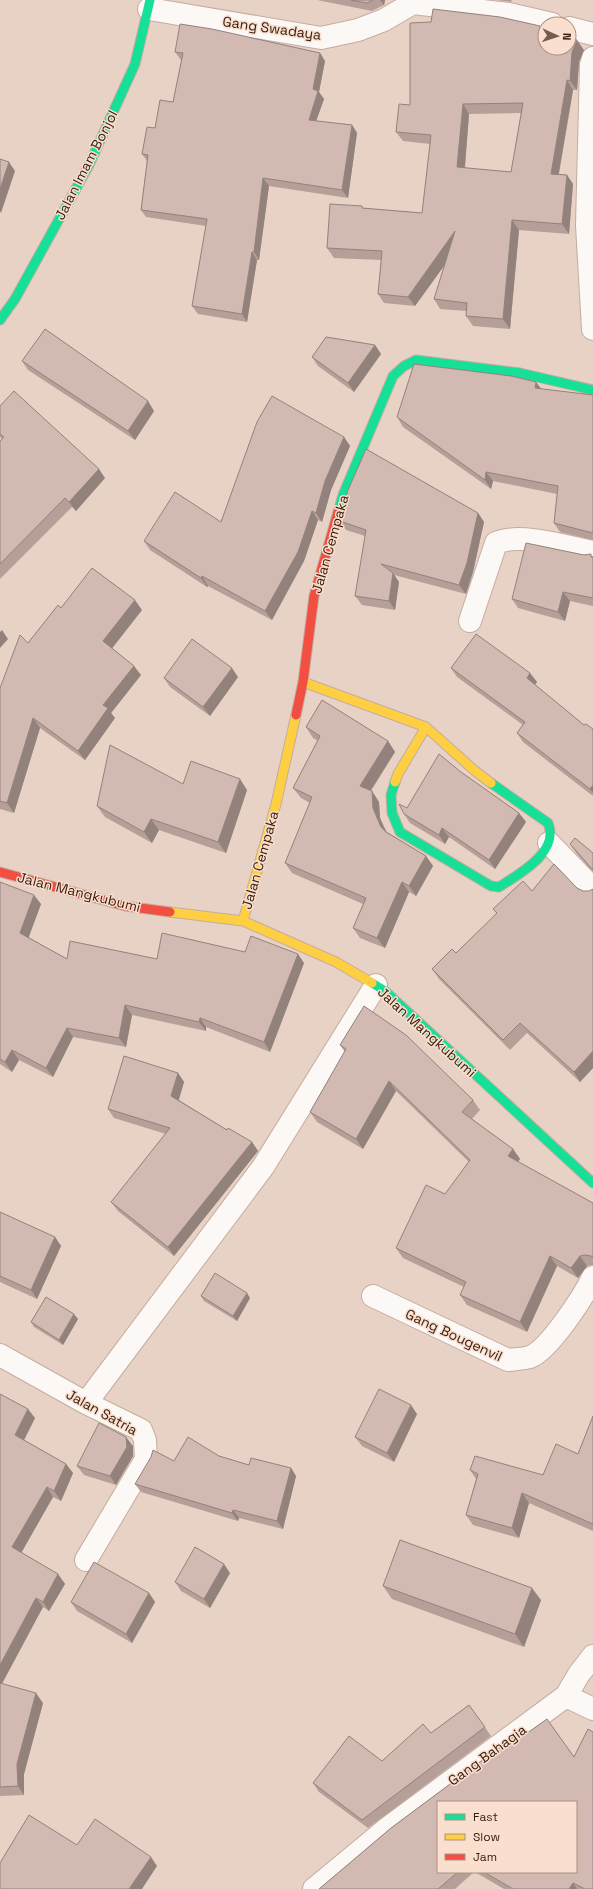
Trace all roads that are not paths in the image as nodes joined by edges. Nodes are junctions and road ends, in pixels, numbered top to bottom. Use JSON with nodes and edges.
{"nodes":[{"id":1,"x":413,"y":2,"type":"edge"},
{"id":2,"x":150,"y":4,"type":"edge"},
{"id":3,"x":537,"y":21,"type":"edge"},
{"id":4,"x":577,"y":30,"type":"edge"},
{"id":5,"x":593,"y":34,"type":"edge"},
{"id":6,"x":593,"y":58,"type":"edge"},
{"id":7,"x":0,"y":320,"type":"edge"},
{"id":8,"x":593,"y":330,"type":"edge"},
{"id":9,"x":593,"y":390,"type":"edge"},
{"id":10,"x":593,"y":552,"type":"edge"},
{"id":11,"x":470,"y":621,"type":"dead end"},
{"id":12,"x":303,"y":682,"type":"junction"},
{"id":13,"x":426,"y":726,"type":"junction"},
{"id":14,"x":549,"y":843,"type":"junction"},
{"id":15,"x":0,"y":872,"type":"edge"},
{"id":16,"x":593,"y":889,"type":"edge"},
{"id":17,"x":243,"y":921,"type":"junction"},
{"id":18,"x":376,"y":985,"type":"junction"},
{"id":19,"x":593,"y":1183,"type":"edge"},
{"id":20,"x":593,"y":1277,"type":"edge"},
{"id":21,"x":373,"y":1296,"type":"dead end"},
{"id":22,"x":0,"y":1354,"type":"edge"},
{"id":23,"x":86,"y":1403,"type":"junction"},
{"id":24,"x":86,"y":1560,"type":"dead end"},
{"id":25,"x":593,"y":1656,"type":"edge"},
{"id":26,"x":566,"y":1696,"type":"junction"},
{"id":27,"x":593,"y":1709,"type":"edge"},
{"id":28,"x":314,"y":1889,"type":"edge"}],
"edges":[{"from":1,"to":2,"type":"street","name":"Gang Swadaya"},
{"from":1,"to":3,"type":"street"},
{"from":2,"to":7,"type":"main road","name":"Jalan Imam Bonjol"},
{"from":4,"to":5,"type":"street"},
{"from":6,"to":8,"type":"street"},
{"from":9,"to":12,"type":"main road","name":"Jalan Cempaka"},
{"from":10,"to":11,"type":"street"},
{"from":12,"to":13,"type":"main road"},
{"from":12,"to":17,"type":"main road","name":"Jalan Cempaka"},
{"from":13,"to":14,"type":"main road"},
{"from":13,"to":14,"type":"main road"},
{"from":14,"to":16,"type":"street"},
{"from":15,"to":17,"type":"main road","name":"Jalan Mangkubumi"},
{"from":17,"to":18,"type":"main road","name":"Jalan Mangkubumi"},
{"from":18,"to":19,"type":"main road","name":"Jalan Mangkubumi"},
{"from":18,"to":23,"type":"street"},
{"from":20,"to":21,"type":"street","name":"Gang Bougenvil"},
{"from":22,"to":23,"type":"street","name":"Jalan Satria"},
{"from":23,"to":24,"type":"street","name":"Jalan Satria"},
{"from":25,"to":26,"type":"street","name":"Gang Bahagia"},
{"from":26,"to":27,"type":"street"},
{"from":26,"to":28,"type":"street","name":"Gang Bahagia"}]}
